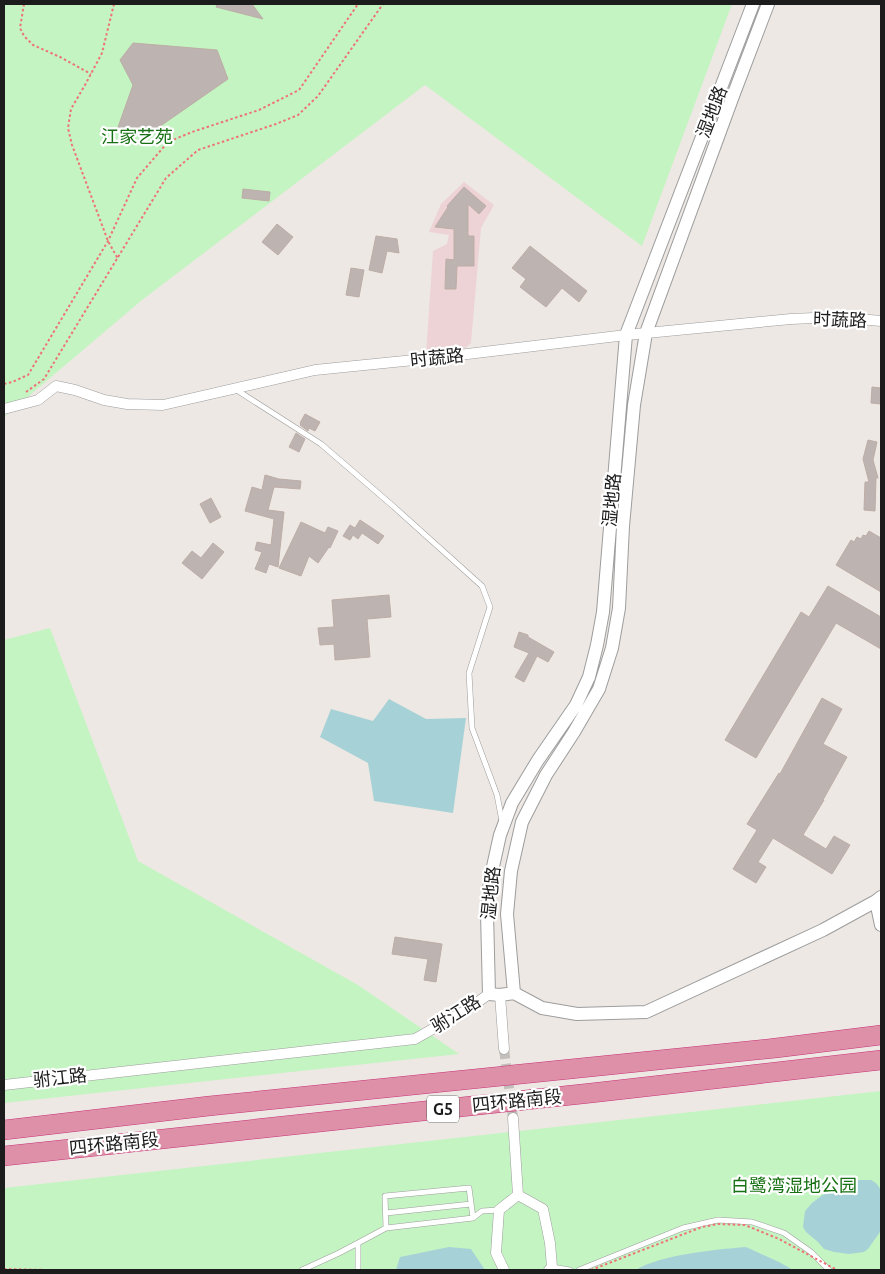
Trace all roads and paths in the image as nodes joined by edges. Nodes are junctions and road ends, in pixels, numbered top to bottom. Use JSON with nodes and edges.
{"nodes":[{"id":1,"x":24,"y":4,"type":"edge"},
{"id":2,"x":114,"y":4,"type":"edge"},
{"id":3,"x":358,"y":4,"type":"edge"},
{"id":4,"x":383,"y":4,"type":"edge"},
{"id":5,"x":753,"y":4,"type":"edge"},
{"id":6,"x":768,"y":4,"type":"edge"},
{"id":7,"x":91,"y":74,"type":"junction"},
{"id":8,"x":108,"y":241,"type":"junction"},
{"id":9,"x":118,"y":259,"type":"junction"},
{"id":10,"x":881,"y":321,"type":"edge"},
{"id":11,"x":646,"y":333,"type":"junction"},
{"id":12,"x":626,"y":334,"type":"junction"},
{"id":13,"x":4,"y":384,"type":"edge"},
{"id":14,"x":235,"y":389,"type":"junction"},
{"id":15,"x":24,"y":394,"type":"dead end"},
{"id":16,"x":4,"y":409,"type":"edge"},
{"id":17,"x":503,"y":827,"type":"junction"},
{"id":18,"x":879,"y":899,"type":"edge"},
{"id":19,"x":881,"y":925,"type":"edge"},
{"id":20,"x":514,"y":993,"type":"junction"},
{"id":21,"x":495,"y":994,"type":"junction"},
{"id":22,"x":881,"y":1035,"type":"edge"},
{"id":23,"x":504,"y":1049,"type":"tunnel mouth"},
{"id":24,"x":881,"y":1060,"type":"edge"},
{"id":25,"x":4,"y":1085,"type":"edge"},
{"id":26,"x":513,"y":1118,"type":"tunnel mouth"},
{"id":27,"x":4,"y":1130,"type":"edge"},
{"id":28,"x":4,"y":1156,"type":"edge"},
{"id":29,"x":518,"y":1195,"type":"junction"},
{"id":30,"x":471,"y":1204,"type":"junction"},
{"id":31,"x":499,"y":1210,"type":"junction"},
{"id":32,"x":386,"y":1214,"type":"junction"},
{"id":33,"x":473,"y":1218,"type":"junction"},
{"id":34,"x":386,"y":1228,"type":"junction"},
{"id":35,"x":358,"y":1242,"type":"junction"},
{"id":36,"x":4,"y":1269,"type":"edge"},
{"id":37,"x":550,"y":1269,"type":"edge"},
{"id":38,"x":42,"y":1270,"type":"edge"},
{"id":39,"x":47,"y":1270,"type":"edge"},
{"id":40,"x":302,"y":1270,"type":"edge"},
{"id":41,"x":358,"y":1270,"type":"edge"},
{"id":42,"x":504,"y":1270,"type":"edge"},
{"id":43,"x":570,"y":1270,"type":"edge"},
{"id":44,"x":578,"y":1270,"type":"edge"},
{"id":45,"x":591,"y":1270,"type":"edge"},
{"id":46,"x":829,"y":1270,"type":"edge"},
{"id":47,"x":837,"y":1270,"type":"edge"}],
"edges":[{"from":1,"to":7,"type":"path"},
{"from":2,"to":7,"type":"path"},
{"from":3,"to":8,"type":"path"},
{"from":4,"to":9,"type":"path"},
{"from":5,"to":12,"type":"street","name":"湿地路"},
{"from":6,"to":11,"type":"street","name":"湿地路"},
{"from":7,"to":8,"type":"path"},
{"from":8,"to":9,"type":"path"},
{"from":8,"to":13,"type":"path"},
{"from":9,"to":15,"type":"path"},
{"from":10,"to":11,"type":"street","name":"时蔬路"},
{"from":11,"to":12,"type":"street","name":"时蔬路"},
{"from":11,"to":20,"type":"street","name":"湿地路"},
{"from":12,"to":14,"type":"street","name":"时蔬路"},
{"from":12,"to":17,"type":"street","name":"湿地路"},
{"from":14,"to":16,"type":"street","name":"时蔬路"},
{"from":14,"to":17,"type":"lane"},
{"from":17,"to":21,"type":"street","name":"湿地路"},
{"from":18,"to":19,"type":"street"},
{"from":18,"to":20,"type":"street"},
{"from":20,"to":21,"type":"street","name":"驸江路"},
{"from":21,"to":23,"type":"street"},
{"from":21,"to":25,"type":"street","name":"驸江路"},
{"from":22,"to":27,"type":"highway","name":"四环路南段","number":"G5"},
{"from":24,"to":28,"type":"highway","name":"四环路南段","number":"G5"},
{"from":26,"to":29,"type":"street"},
{"from":29,"to":31,"type":"street"},
{"from":29,"to":37,"type":"street"},
{"from":30,"to":32,"type":"lane"},
{"from":30,"to":32,"type":"lane"},
{"from":30,"to":33,"type":"lane"},
{"from":31,"to":33,"type":"lane"},
{"from":31,"to":42,"type":"street"},
{"from":32,"to":34,"type":"lane"},
{"from":33,"to":34,"type":"lane"},
{"from":34,"to":35,"type":"lane"},
{"from":35,"to":40,"type":"lane"},
{"from":35,"to":41,"type":"lane"},
{"from":36,"to":38,"type":"path"},
{"from":37,"to":43,"type":"lane"},
{"from":38,"to":39,"type":"path"},
{"from":44,"to":46,"type":"lane"},
{"from":45,"to":47,"type":"path","bridge":true}]}
